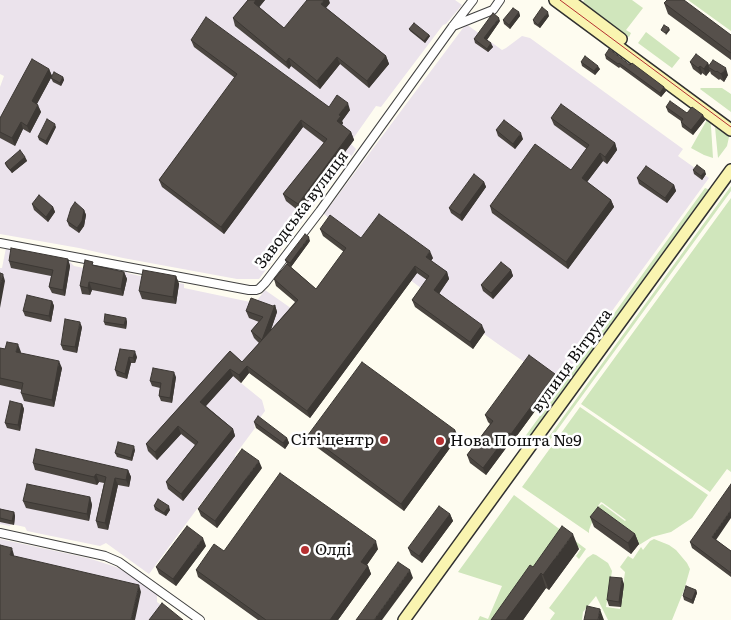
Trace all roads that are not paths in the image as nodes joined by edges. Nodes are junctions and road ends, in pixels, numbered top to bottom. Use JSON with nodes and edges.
{"nodes":[{"id":1,"x":473,"y":0,"type":"edge"},
{"id":2,"x":500,"y":0,"type":"edge"},
{"id":3,"x":555,"y":0,"type":"edge"},
{"id":4,"x":569,"y":0,"type":"edge"},
{"id":5,"x":453,"y":26,"type":"junction"},
{"id":6,"x":731,"y":121,"type":"edge"},
{"id":7,"x":731,"y":130,"type":"edge"},
{"id":8,"x":731,"y":170,"type":"edge"},
{"id":9,"x":731,"y":178,"type":"edge"},
{"id":10,"x":0,"y":243,"type":"edge"},
{"id":11,"x":0,"y":533,"type":"edge"},
{"id":12,"x":200,"y":620,"type":"edge"},
{"id":13,"x":404,"y":620,"type":"edge"},
{"id":14,"x":410,"y":620,"type":"edge"}],
"edges":[{"from":1,"to":5,"type":"street"},
{"from":2,"to":5,"type":"street"},
{"from":3,"to":7,"type":"main road"},
{"from":4,"to":6,"type":"main road"},
{"from":5,"to":10,"type":"street","name":"Заводська вулиця"},
{"from":8,"to":13,"type":"main road","name":"вулиця Вітрука"},
{"from":9,"to":14,"type":"main road","name":"вулиця Вітрука"},
{"from":11,"to":12,"type":"street"}]}
